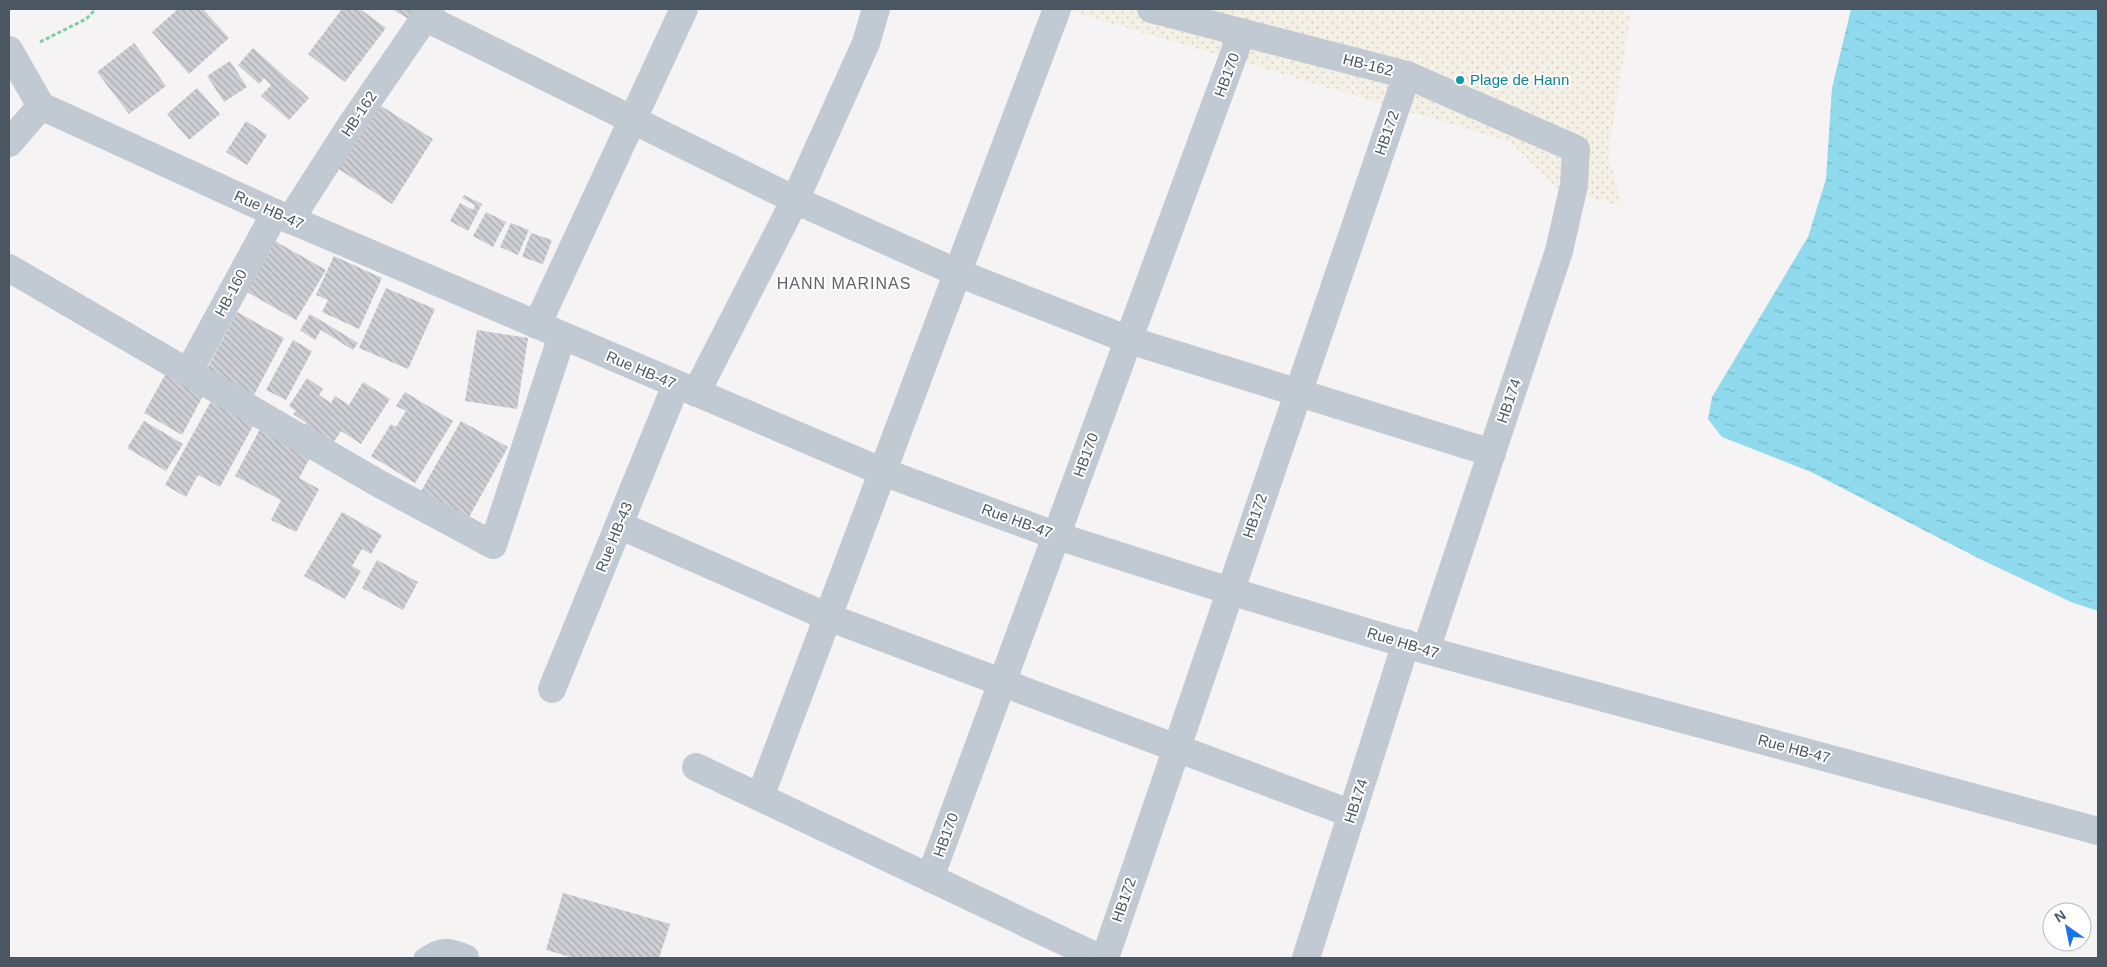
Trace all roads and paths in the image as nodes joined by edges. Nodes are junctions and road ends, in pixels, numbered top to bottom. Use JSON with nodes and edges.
{"nodes":[{"id":1,"x":96,"y":9,"type":"edge"},
{"id":2,"x":684,"y":9,"type":"edge"},
{"id":3,"x":876,"y":9,"type":"edge"},
{"id":4,"x":1057,"y":9,"type":"edge"},
{"id":5,"x":1150,"y":9,"type":"edge"},
{"id":6,"x":427,"y":13,"type":"edge"},
{"id":7,"x":1242,"y":32,"type":"junction"},
{"id":8,"x":11,"y":53,"type":"edge"},
{"id":9,"x":1407,"y":75,"type":"junction"},
{"id":10,"x":41,"y":106,"type":"junction"},
{"id":11,"x":631,"y":120,"type":"junction"},
{"id":12,"x":9,"y":142,"type":"edge"},
{"id":13,"x":1576,"y":149,"type":"joint"},
{"id":14,"x":795,"y":200,"type":"junction"},
{"id":15,"x":282,"y":217,"type":"junction"},
{"id":16,"x":9,"y":268,"type":"edge"},
{"id":17,"x":958,"y":273,"type":"junction"},
{"id":18,"x":537,"y":325,"type":"junction"},
{"id":19,"x":562,"y":336,"type":"junction"},
{"id":20,"x":1129,"y":340,"type":"junction"},
{"id":21,"x":188,"y":373,"type":"junction"},
{"id":22,"x":686,"y":389,"type":"junction"},
{"id":23,"x":1298,"y":393,"type":"junction"},
{"id":24,"x":1492,"y":453,"type":"junction"},
{"id":25,"x":883,"y":472,"type":"junction"},
{"id":26,"x":619,"y":525,"type":"junction"},
{"id":27,"x":1056,"y":536,"type":"junction"},
{"id":28,"x":1230,"y":591,"type":"junction"},
{"id":29,"x":828,"y":617,"type":"junction"},
{"id":30,"x":1416,"y":647,"type":"junction"},
{"id":31,"x":1003,"y":682,"type":"junction"},
{"id":32,"x":552,"y":689,"type":"dead end"},
{"id":33,"x":1176,"y":748,"type":"junction"},
{"id":34,"x":696,"y":766,"type":"dead end"},
{"id":35,"x":760,"y":797,"type":"junction"},
{"id":36,"x":1352,"y":814,"type":"junction"},
{"id":37,"x":2098,"y":831,"type":"edge"},
{"id":38,"x":930,"y":878,"type":"junction"},
{"id":39,"x":469,"y":956,"type":"dead end"},
{"id":40,"x":423,"y":958,"type":"edge"},
{"id":41,"x":1098,"y":958,"type":"edge"},
{"id":42,"x":1104,"y":958,"type":"edge"},
{"id":43,"x":1306,"y":958,"type":"edge"}],
"edges":[{"from":1,"to":8,"type":"path"},
{"from":2,"to":11,"type":"street"},
{"from":3,"to":14,"type":"street","name":"Rue HB-43"},
{"from":4,"to":17,"type":"street"},
{"from":5,"to":7,"type":"street","name":"HB-162"},
{"from":6,"to":11,"type":"street"},
{"from":6,"to":15,"type":"street","name":"HB-162"},
{"from":7,"to":9,"type":"street","name":"HB-162"},
{"from":7,"to":20,"type":"street","name":"HB170"},
{"from":8,"to":10,"type":"street"},
{"from":9,"to":13,"type":"street","name":"HB-162"},
{"from":9,"to":23,"type":"street","name":"HB172"},
{"from":10,"to":12,"type":"street"},
{"from":10,"to":15,"type":"street","name":"Rue HB-47"},
{"from":11,"to":14,"type":"street"},
{"from":11,"to":18,"type":"street"},
{"from":13,"to":24,"type":"street","name":"HB174"},
{"from":14,"to":17,"type":"street"},
{"from":14,"to":22,"type":"street","name":"Rue HB-43"},
{"from":15,"to":18,"type":"street","name":"Rue HB-47"},
{"from":15,"to":21,"type":"street","name":"HB-160"},
{"from":16,"to":21,"type":"street"},
{"from":17,"to":20,"type":"street"},
{"from":17,"to":25,"type":"street"},
{"from":18,"to":19,"type":"street","name":"Rue HB-47"},
{"from":19,"to":21,"type":"street"},
{"from":19,"to":22,"type":"street","name":"Rue HB-47"},
{"from":20,"to":23,"type":"street"},
{"from":20,"to":27,"type":"street","name":"HB170"},
{"from":22,"to":25,"type":"street","name":"Rue HB-47"},
{"from":22,"to":26,"type":"street","name":"Rue HB-43"},
{"from":23,"to":24,"type":"street"},
{"from":23,"to":28,"type":"street","name":"HB172"},
{"from":24,"to":30,"type":"street","name":"HB174"},
{"from":25,"to":27,"type":"street","name":"Rue HB-47"},
{"from":25,"to":29,"type":"street"},
{"from":26,"to":29,"type":"street"},
{"from":26,"to":32,"type":"street","name":"Rue HB-43"},
{"from":27,"to":28,"type":"street","name":"Rue HB-47"},
{"from":27,"to":31,"type":"street","name":"HB170"},
{"from":28,"to":30,"type":"street","name":"Rue HB-47"},
{"from":28,"to":33,"type":"street","name":"HB172"},
{"from":29,"to":31,"type":"street"},
{"from":29,"to":35,"type":"street"},
{"from":30,"to":36,"type":"street","name":"HB174"},
{"from":30,"to":37,"type":"street","name":"Rue HB-47"},
{"from":31,"to":33,"type":"street"},
{"from":31,"to":38,"type":"street","name":"HB170"},
{"from":33,"to":36,"type":"street"},
{"from":33,"to":42,"type":"street","name":"HB172"},
{"from":34,"to":35,"type":"street"},
{"from":35,"to":38,"type":"street"},
{"from":36,"to":43,"type":"street","name":"HB174"},
{"from":38,"to":41,"type":"street"},
{"from":39,"to":40,"type":"lane"}]}
